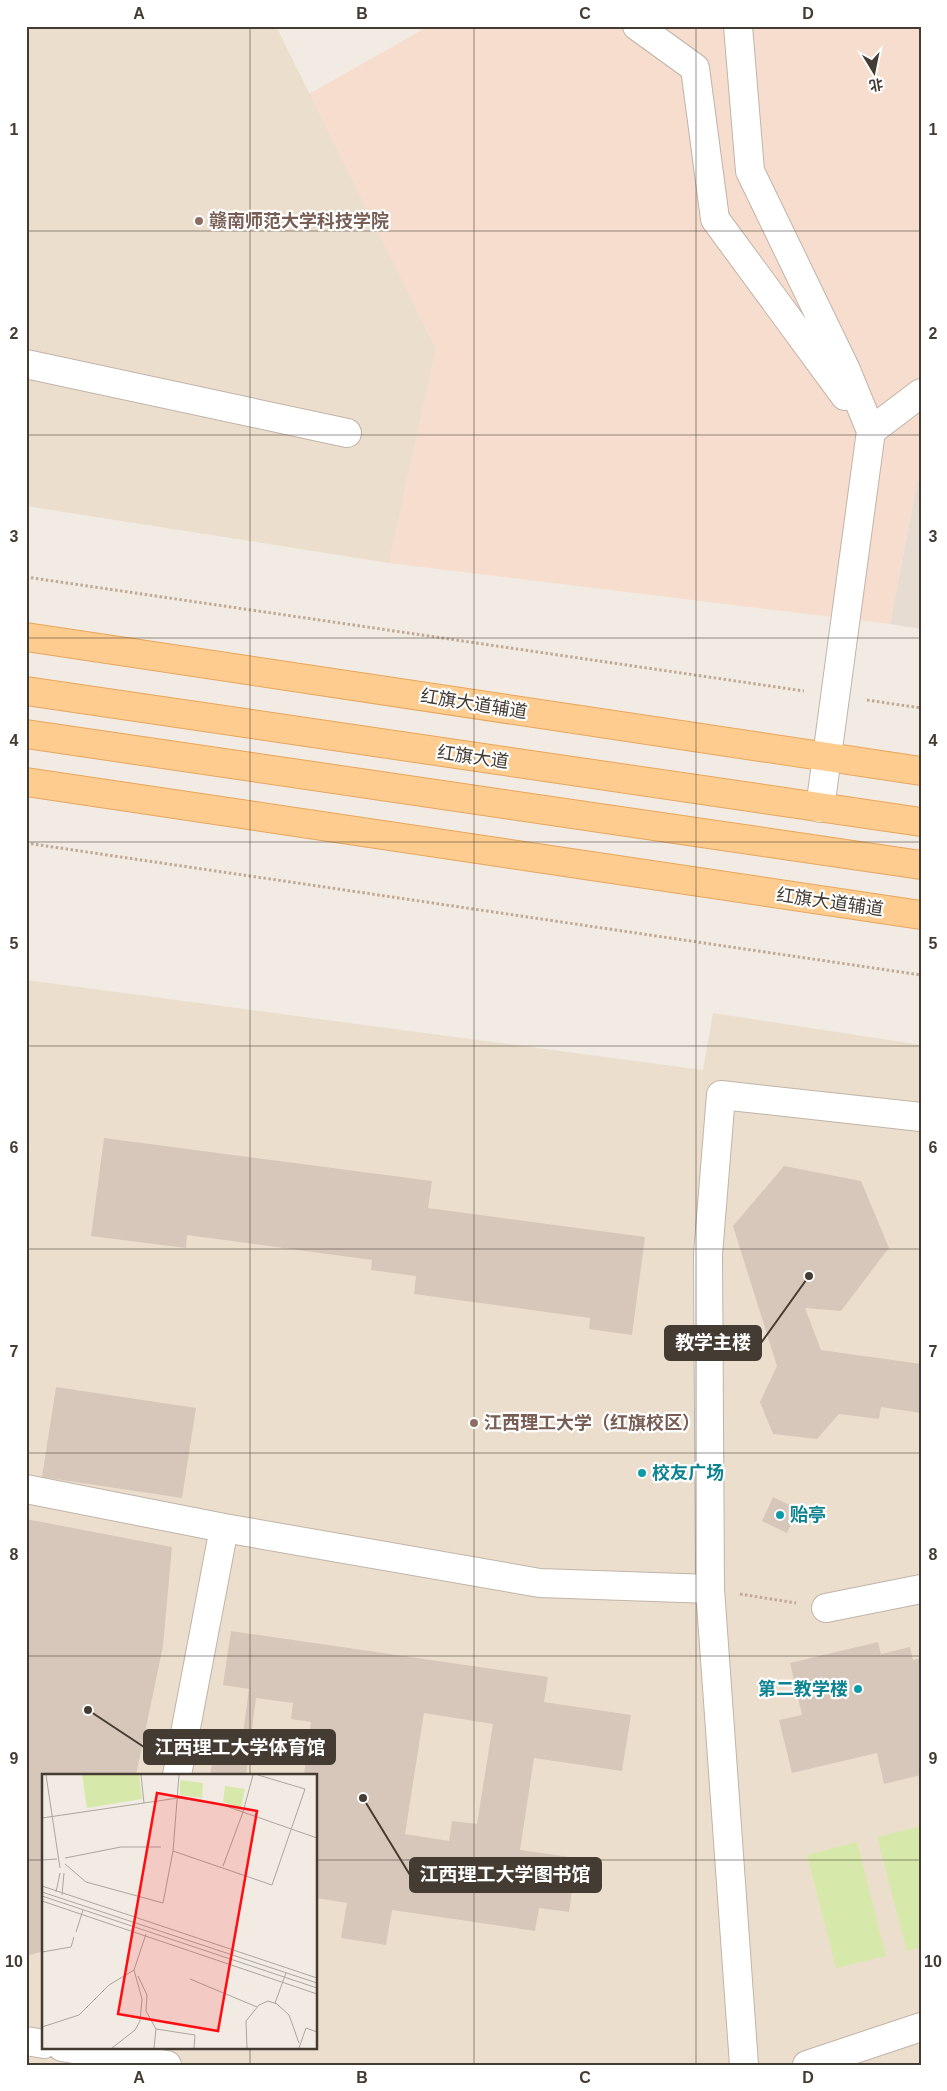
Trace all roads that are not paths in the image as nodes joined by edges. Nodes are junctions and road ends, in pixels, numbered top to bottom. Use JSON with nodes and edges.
{"nodes":[{"id":1,"x":637,"y":26,"type":"edge"},
{"id":2,"x":738,"y":26,"type":"edge"},
{"id":3,"x":26,"y":364,"type":"edge"},
{"id":4,"x":921,"y":393,"type":"edge"},
{"id":5,"x":871,"y":431,"type":"junction"},
{"id":6,"x":347,"y":433,"type":"dead end"},
{"id":7,"x":26,"y":637,"type":"edge"},
{"id":8,"x":26,"y":691,"type":"edge"},
{"id":9,"x":26,"y":734,"type":"edge"},
{"id":10,"x":827,"y":757,"type":"junction"},
{"id":11,"x":921,"y":771,"type":"edge"},
{"id":12,"x":26,"y":782,"type":"edge"},
{"id":13,"x":820,"y":808,"type":"junction"},
{"id":14,"x":921,"y":822,"type":"edge"},
{"id":15,"x":921,"y":865,"type":"edge"},
{"id":16,"x":921,"y":915,"type":"edge"},
{"id":17,"x":921,"y":1117,"type":"edge"},
{"id":18,"x":26,"y":1489,"type":"edge"},
{"id":19,"x":224,"y":1528,"type":"junction"},
{"id":20,"x":710,"y":1589,"type":"junction"},
{"id":21,"x":921,"y":1590,"type":"edge"},
{"id":22,"x":826,"y":1608,"type":"road end"},
{"id":23,"x":177,"y":1774,"type":"edge"},
{"id":24,"x":921,"y":2027,"type":"edge"},
{"id":25,"x":26,"y":2041,"type":"edge"},
{"id":26,"x":42,"y":2044,"type":"edge"},
{"id":27,"x":68,"y":2048,"type":"edge"},
{"id":28,"x":125,"y":2057,"type":"edge"},
{"id":29,"x":167,"y":2065,"type":"edge"},
{"id":30,"x":744,"y":2065,"type":"edge"},
{"id":31,"x":808,"y":2065,"type":"edge"}],
"edges":[{"from":1,"to":5,"type":"street"},
{"from":2,"to":5,"type":"street"},
{"from":3,"to":6,"type":"street"},
{"from":4,"to":5,"type":"street"},
{"from":5,"to":10,"type":"street"},
{"from":7,"to":10,"type":"main road","name":"红旗大道辅道"},
{"from":8,"to":13,"type":"main road","name":"红旗大道"},
{"from":9,"to":15,"type":"main road"},
{"from":10,"to":11,"type":"main road","name":"红旗大道辅道"},
{"from":10,"to":13,"type":"street"},
{"from":12,"to":16,"type":"main road","name":"红旗大道辅道"},
{"from":13,"to":14,"type":"main road","name":"红旗大道"},
{"from":17,"to":20,"type":"street"},
{"from":18,"to":19,"type":"street"},
{"from":19,"to":20,"type":"street"},
{"from":19,"to":23,"type":"street"},
{"from":20,"to":30,"type":"street"},
{"from":21,"to":22,"type":"street"},
{"from":24,"to":31,"type":"street"},
{"from":25,"to":26,"type":"street"},
{"from":27,"to":28,"type":"street"},
{"from":28,"to":29,"type":"street"}]}
